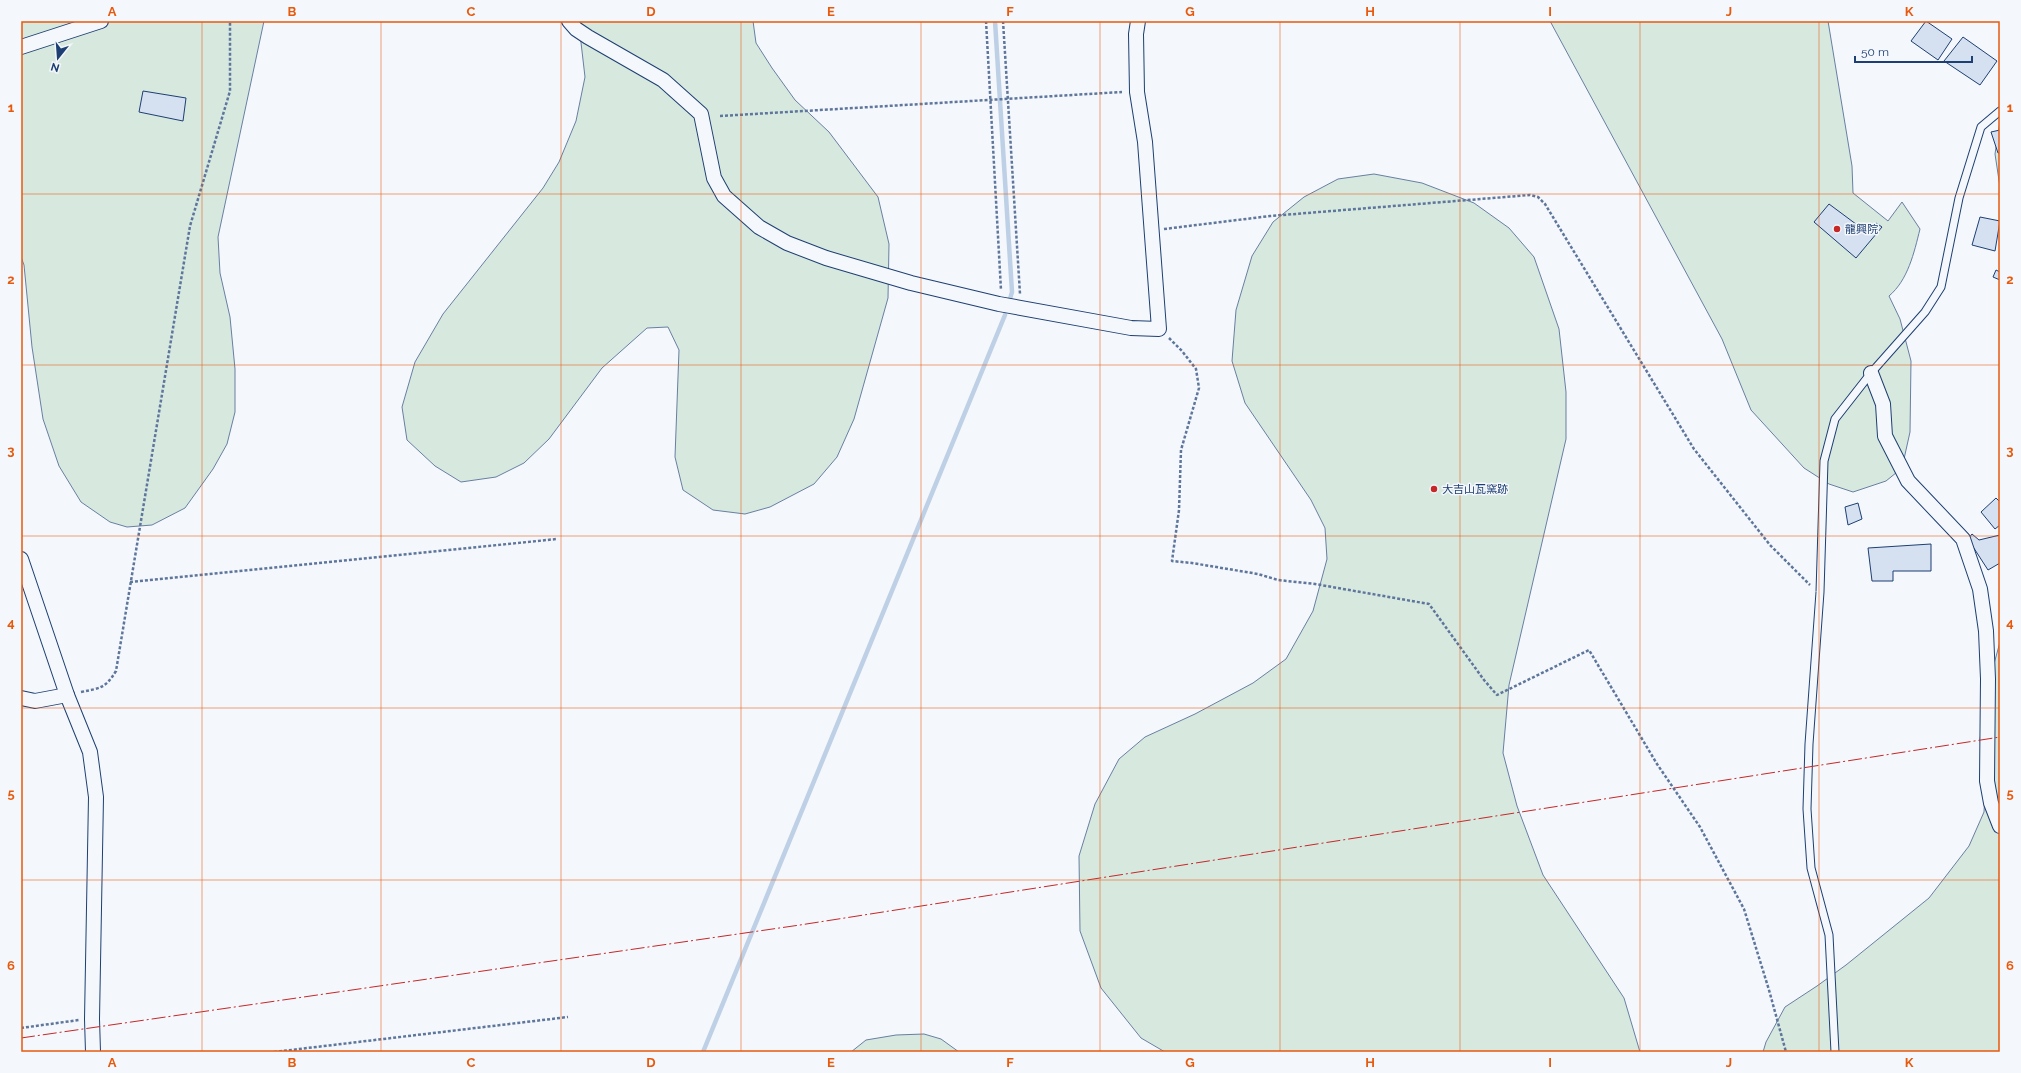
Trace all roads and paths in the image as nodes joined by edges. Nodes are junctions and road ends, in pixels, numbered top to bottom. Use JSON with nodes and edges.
{"nodes":[{"id":1,"x":102,"y":21,"type":"edge"},
{"id":2,"x":230,"y":21,"type":"edge"},
{"id":3,"x":569,"y":21,"type":"edge"},
{"id":4,"x":986,"y":21,"type":"edge"},
{"id":5,"x":1003,"y":21,"type":"edge"},
{"id":6,"x":1138,"y":21,"type":"edge"},
{"id":7,"x":21,"y":47,"type":"edge"},
{"id":8,"x":1137,"y":92,"type":"junction"},
{"id":9,"x":990,"y":99,"type":"junction"},
{"id":10,"x":1008,"y":99,"type":"junction"},
{"id":11,"x":2000,"y":111,"type":"edge"},
{"id":12,"x":720,"y":116,"type":"dead end"},
{"id":13,"x":1151,"y":231,"type":"junction"},
{"id":14,"x":1020,"y":296,"type":"dead end"},
{"id":15,"x":999,"y":304,"type":"junction"},
{"id":16,"x":1159,"y":329,"type":"junction"},
{"id":17,"x":1871,"y":373,"type":"junction"},
{"id":18,"x":557,"y":538,"type":"dead end"},
{"id":19,"x":21,"y":559,"type":"edge"},
{"id":20,"x":130,"y":582,"type":"junction"},
{"id":21,"x":1820,"y":592,"type":"junction"},
{"id":22,"x":67,"y":694,"type":"junction"},
{"id":23,"x":21,"y":698,"type":"edge"},
{"id":24,"x":2000,"y":826,"type":"edge"},
{"id":25,"x":568,"y":1017,"type":"dead end"},
{"id":26,"x":92,"y":1018,"type":"junction"},
{"id":27,"x":21,"y":1028,"type":"edge"},
{"id":28,"x":93,"y":1052,"type":"edge"},
{"id":29,"x":274,"y":1052,"type":"edge"},
{"id":30,"x":1786,"y":1052,"type":"edge"},
{"id":31,"x":1835,"y":1052,"type":"edge"}],
"edges":[{"from":1,"to":7,"type":"street"},
{"from":2,"to":20,"type":"path"},
{"from":3,"to":15,"type":"street"},
{"from":4,"to":9,"type":"path"},
{"from":5,"to":10,"type":"path"},
{"from":6,"to":8,"type":"street"},
{"from":8,"to":10,"type":"path"},
{"from":8,"to":13,"type":"street"},
{"from":9,"to":10,"type":"path"},
{"from":9,"to":12,"type":"path"},
{"from":9,"to":15,"type":"path"},
{"from":10,"to":14,"type":"path"},
{"from":11,"to":17,"type":"lane"},
{"from":13,"to":16,"type":"street"},
{"from":13,"to":21,"type":"path"},
{"from":15,"to":16,"type":"street"},
{"from":16,"to":30,"type":"path"},
{"from":17,"to":21,"type":"lane"},
{"from":17,"to":24,"type":"street"},
{"from":18,"to":20,"type":"path"},
{"from":19,"to":22,"type":"street"},
{"from":20,"to":22,"type":"path"},
{"from":21,"to":31,"type":"lane"},
{"from":22,"to":23,"type":"street"},
{"from":22,"to":26,"type":"street"},
{"from":25,"to":29,"type":"path"},
{"from":26,"to":27,"type":"path"},
{"from":26,"to":28,"type":"street"}]}
